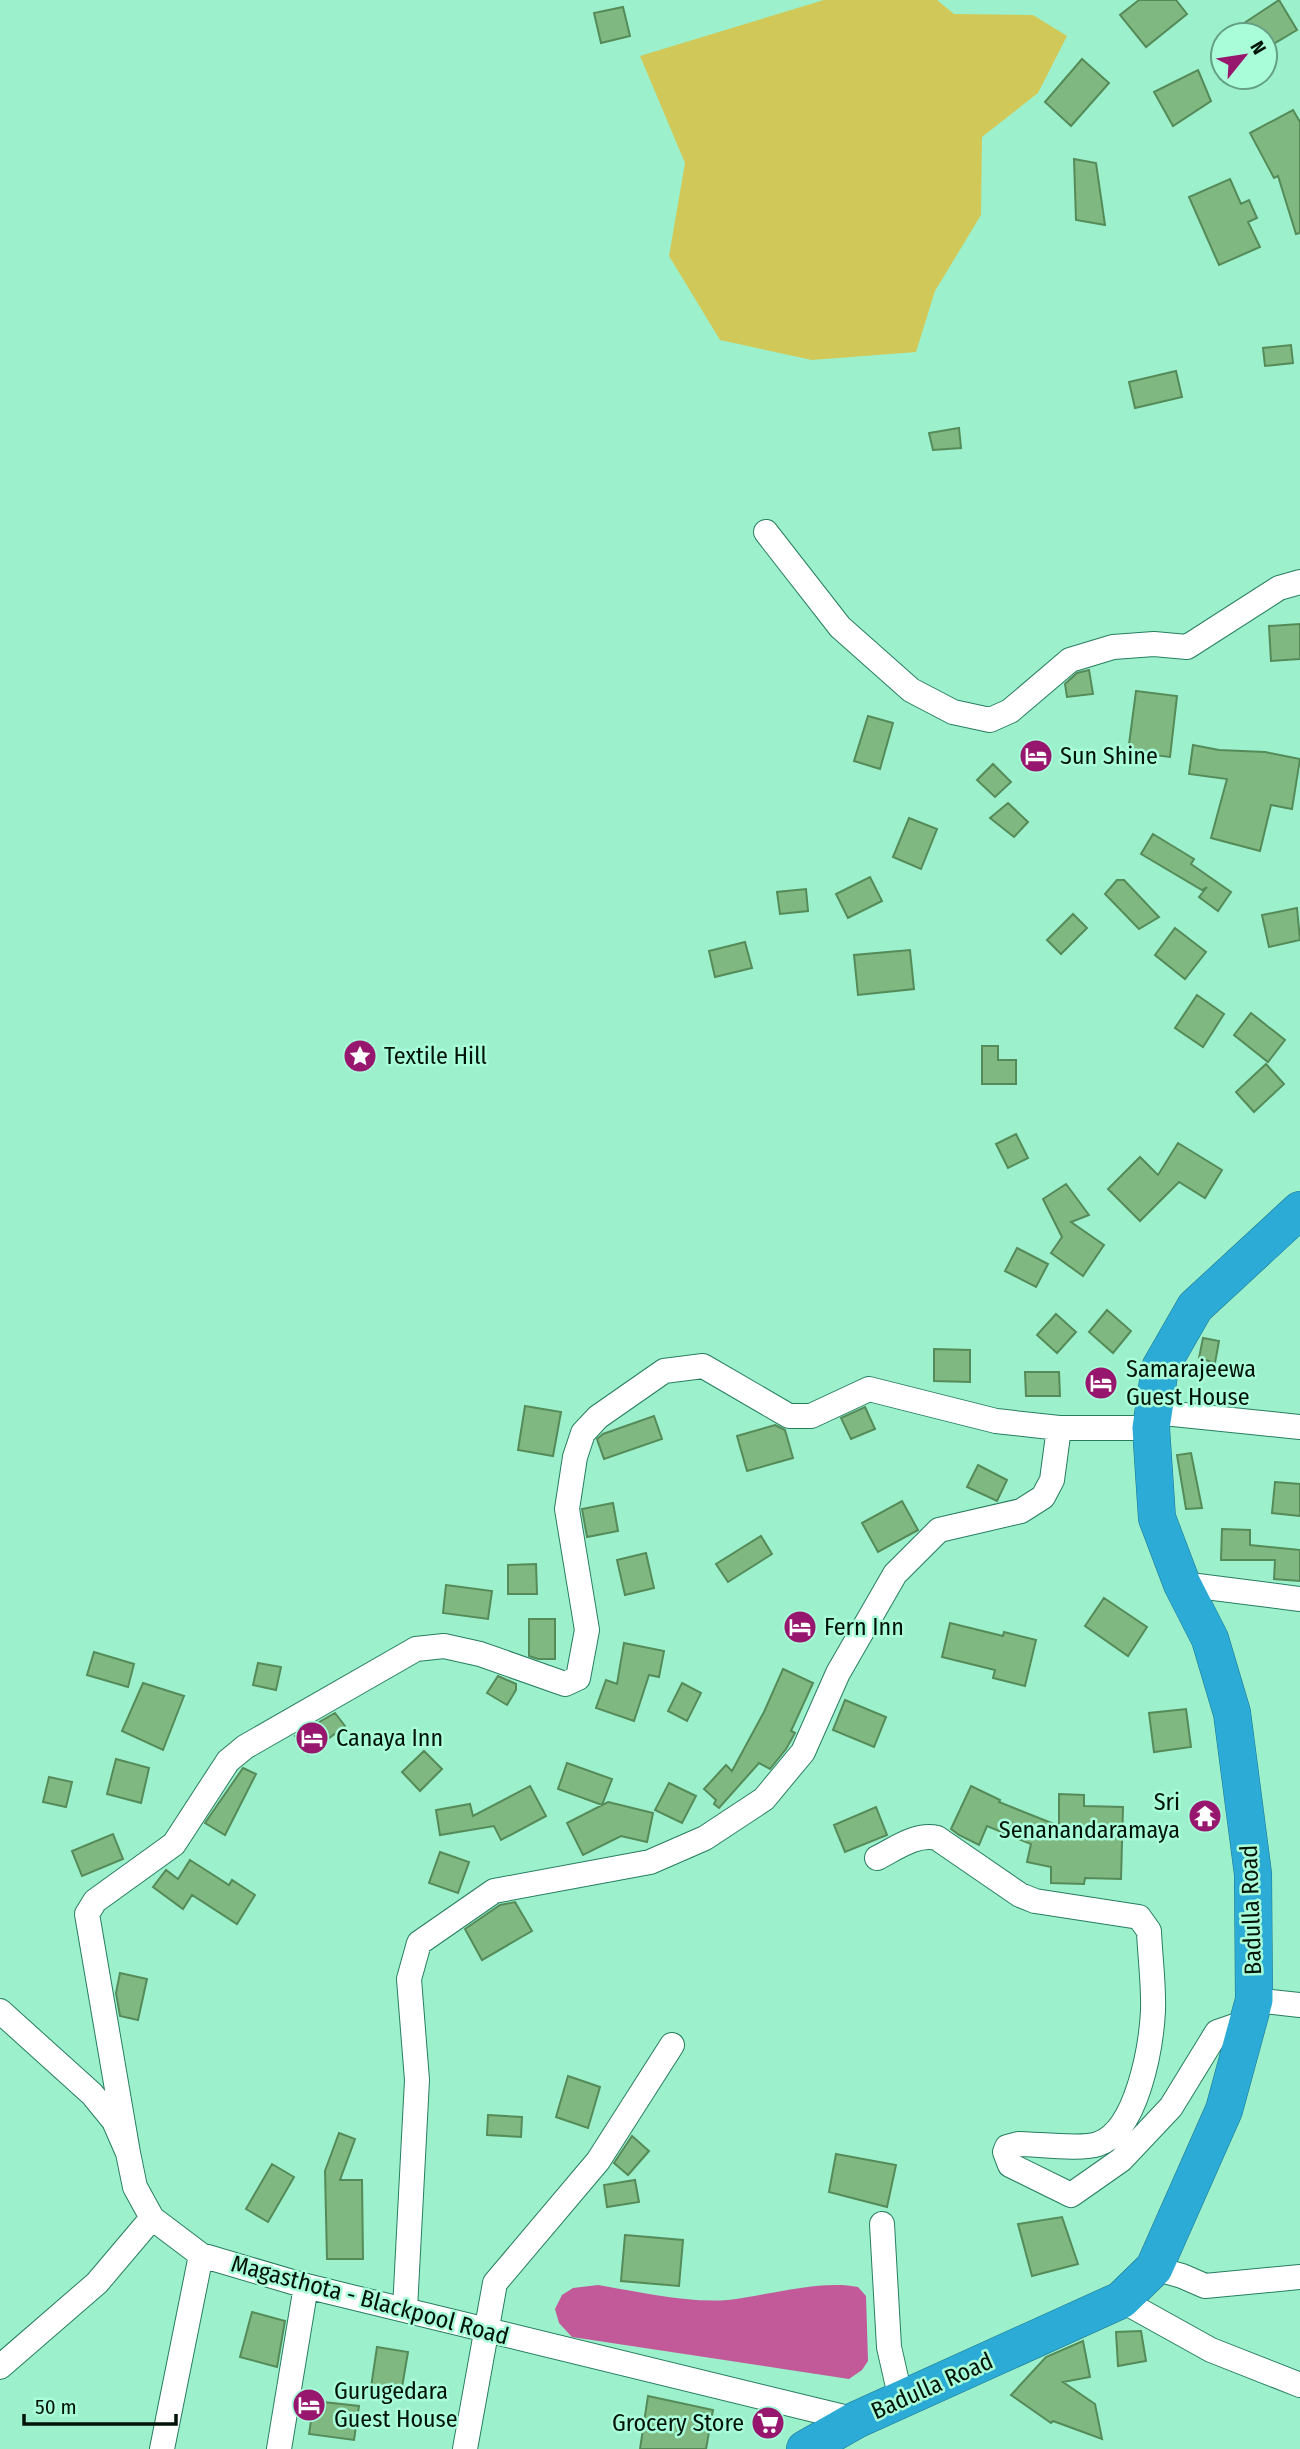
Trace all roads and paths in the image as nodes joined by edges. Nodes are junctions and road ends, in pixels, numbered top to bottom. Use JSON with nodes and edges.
{"nodes":[{"id":1,"x":766,"y":532,"type":"dead end"},
{"id":2,"x":1300,"y":582,"type":"edge"},
{"id":3,"x":1300,"y":1210,"type":"edge"},
{"id":4,"x":1152,"y":1420,"type":"junction"},
{"id":5,"x":1300,"y":1427,"type":"edge"},
{"id":6,"x":1059,"y":1428,"type":"junction"},
{"id":7,"x":1182,"y":1584,"type":"junction"},
{"id":8,"x":1300,"y":1599,"type":"edge"},
{"id":9,"x":877,"y":1858,"type":"dead end"},
{"id":10,"x":1300,"y":2005,"type":"edge"},
{"id":11,"x":0,"y":2011,"type":"edge"},
{"id":12,"x":1251,"y":2011,"type":"junction"},
{"id":13,"x":672,"y":2045,"type":"dead end"},
{"id":14,"x":128,"y":2153,"type":"junction"},
{"id":15,"x":152,"y":2218,"type":"junction"},
{"id":16,"x":882,"y":2224,"type":"dead end"},
{"id":17,"x":201,"y":2255,"type":"junction"},
{"id":18,"x":1154,"y":2268,"type":"junction"},
{"id":19,"x":1300,"y":2277,"type":"edge"},
{"id":20,"x":306,"y":2286,"type":"junction"},
{"id":21,"x":1121,"y":2300,"type":"junction"},
{"id":22,"x":405,"y":2309,"type":"junction"},
{"id":23,"x":486,"y":2331,"type":"junction"},
{"id":24,"x":0,"y":2367,"type":"edge"},
{"id":25,"x":1300,"y":2385,"type":"edge"},
{"id":26,"x":901,"y":2400,"type":"junction"},
{"id":27,"x":856,"y":2420,"type":"junction"},
{"id":28,"x":162,"y":2449,"type":"edge"},
{"id":29,"x":279,"y":2449,"type":"edge"},
{"id":30,"x":465,"y":2449,"type":"edge"},
{"id":31,"x":805,"y":2449,"type":"edge"}],
"edges":[{"from":1,"to":2,"type":"street"},
{"from":3,"to":4,"type":"highway","name":"Badulla Road"},
{"from":4,"to":5,"type":"street"},
{"from":4,"to":6,"type":"street"},
{"from":4,"to":7,"type":"highway","name":"Badulla Road"},
{"from":6,"to":14,"type":"street"},
{"from":6,"to":22,"type":"street"},
{"from":7,"to":8,"type":"street"},
{"from":7,"to":12,"type":"highway","name":"Badulla Road"},
{"from":9,"to":12,"type":"street"},
{"from":10,"to":12,"type":"street"},
{"from":11,"to":14,"type":"street","name":"Magasthota - Blackpool Road"},
{"from":12,"to":18,"type":"highway","name":"Badulla Road"},
{"from":13,"to":23,"type":"street"},
{"from":14,"to":15,"type":"street","name":"Magasthota - Blackpool Road"},
{"from":15,"to":17,"type":"street","name":"Magasthota - Blackpool Road"},
{"from":15,"to":24,"type":"street"},
{"from":16,"to":26,"type":"street"},
{"from":17,"to":20,"type":"street","name":"Magasthota - Blackpool Road"},
{"from":17,"to":28,"type":"street"},
{"from":18,"to":19,"type":"street"},
{"from":18,"to":21,"type":"highway","name":"Badulla Road"},
{"from":20,"to":22,"type":"street","name":"Magasthota - Blackpool Road"},
{"from":20,"to":29,"type":"street"},
{"from":21,"to":25,"type":"street"},
{"from":21,"to":26,"type":"highway","name":"Badulla Road"},
{"from":22,"to":23,"type":"street","name":"Magasthota - Blackpool Road"},
{"from":23,"to":27,"type":"street","name":"Magasthota - Blackpool Road"},
{"from":23,"to":30,"type":"street"},
{"from":26,"to":27,"type":"highway","name":"Badulla Road"},
{"from":27,"to":31,"type":"highway","name":"Badulla Road"}]}
